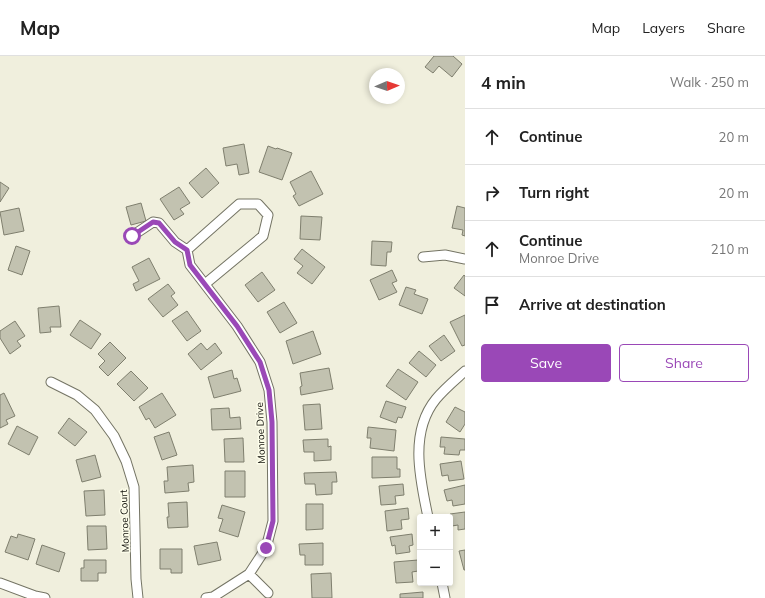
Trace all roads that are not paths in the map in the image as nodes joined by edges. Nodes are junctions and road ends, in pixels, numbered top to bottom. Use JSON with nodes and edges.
{"nodes":[{"id":1,"x":132,"y":236,"type":"dead end"},
{"id":2,"x":187,"y":250,"type":"junction"},
{"id":3,"x":422,"y":257,"type":"dead end"},
{"id":4,"x":465,"y":260,"type":"edge"},
{"id":5,"x":205,"y":284,"type":"junction"},
{"id":6,"x":465,"y":372,"type":"edge"},
{"id":7,"x":51,"y":382,"type":"dead end"},
{"id":8,"x":427,"y":514,"type":"edge"},
{"id":9,"x":249,"y":574,"type":"junction"},
{"id":10,"x":0,"y":584,"type":"edge"},
{"id":11,"x":443,"y":586,"type":"edge"},
{"id":12,"x":268,"y":593,"type":"dead end"},
{"id":13,"x":45,"y":598,"type":"edge"},
{"id":14,"x":138,"y":598,"type":"edge"},
{"id":15,"x":206,"y":598,"type":"edge"},
{"id":16,"x":445,"y":598,"type":"edge"}],
"edges":[{"from":1,"to":2,"type":"street"},
{"from":2,"to":5,"type":"street","name":"Monroe Drive"},
{"from":2,"to":5,"type":"street"},
{"from":3,"to":4,"type":"street"},
{"from":5,"to":9,"type":"street","name":"Monroe Drive"},
{"from":6,"to":8,"type":"street"},
{"from":7,"to":14,"type":"street","name":"Monroe Court"},
{"from":9,"to":12,"type":"street"},
{"from":9,"to":15,"type":"street","name":"Monroe Drive"},
{"from":10,"to":13,"type":"street"},
{"from":11,"to":16,"type":"street"}]}
